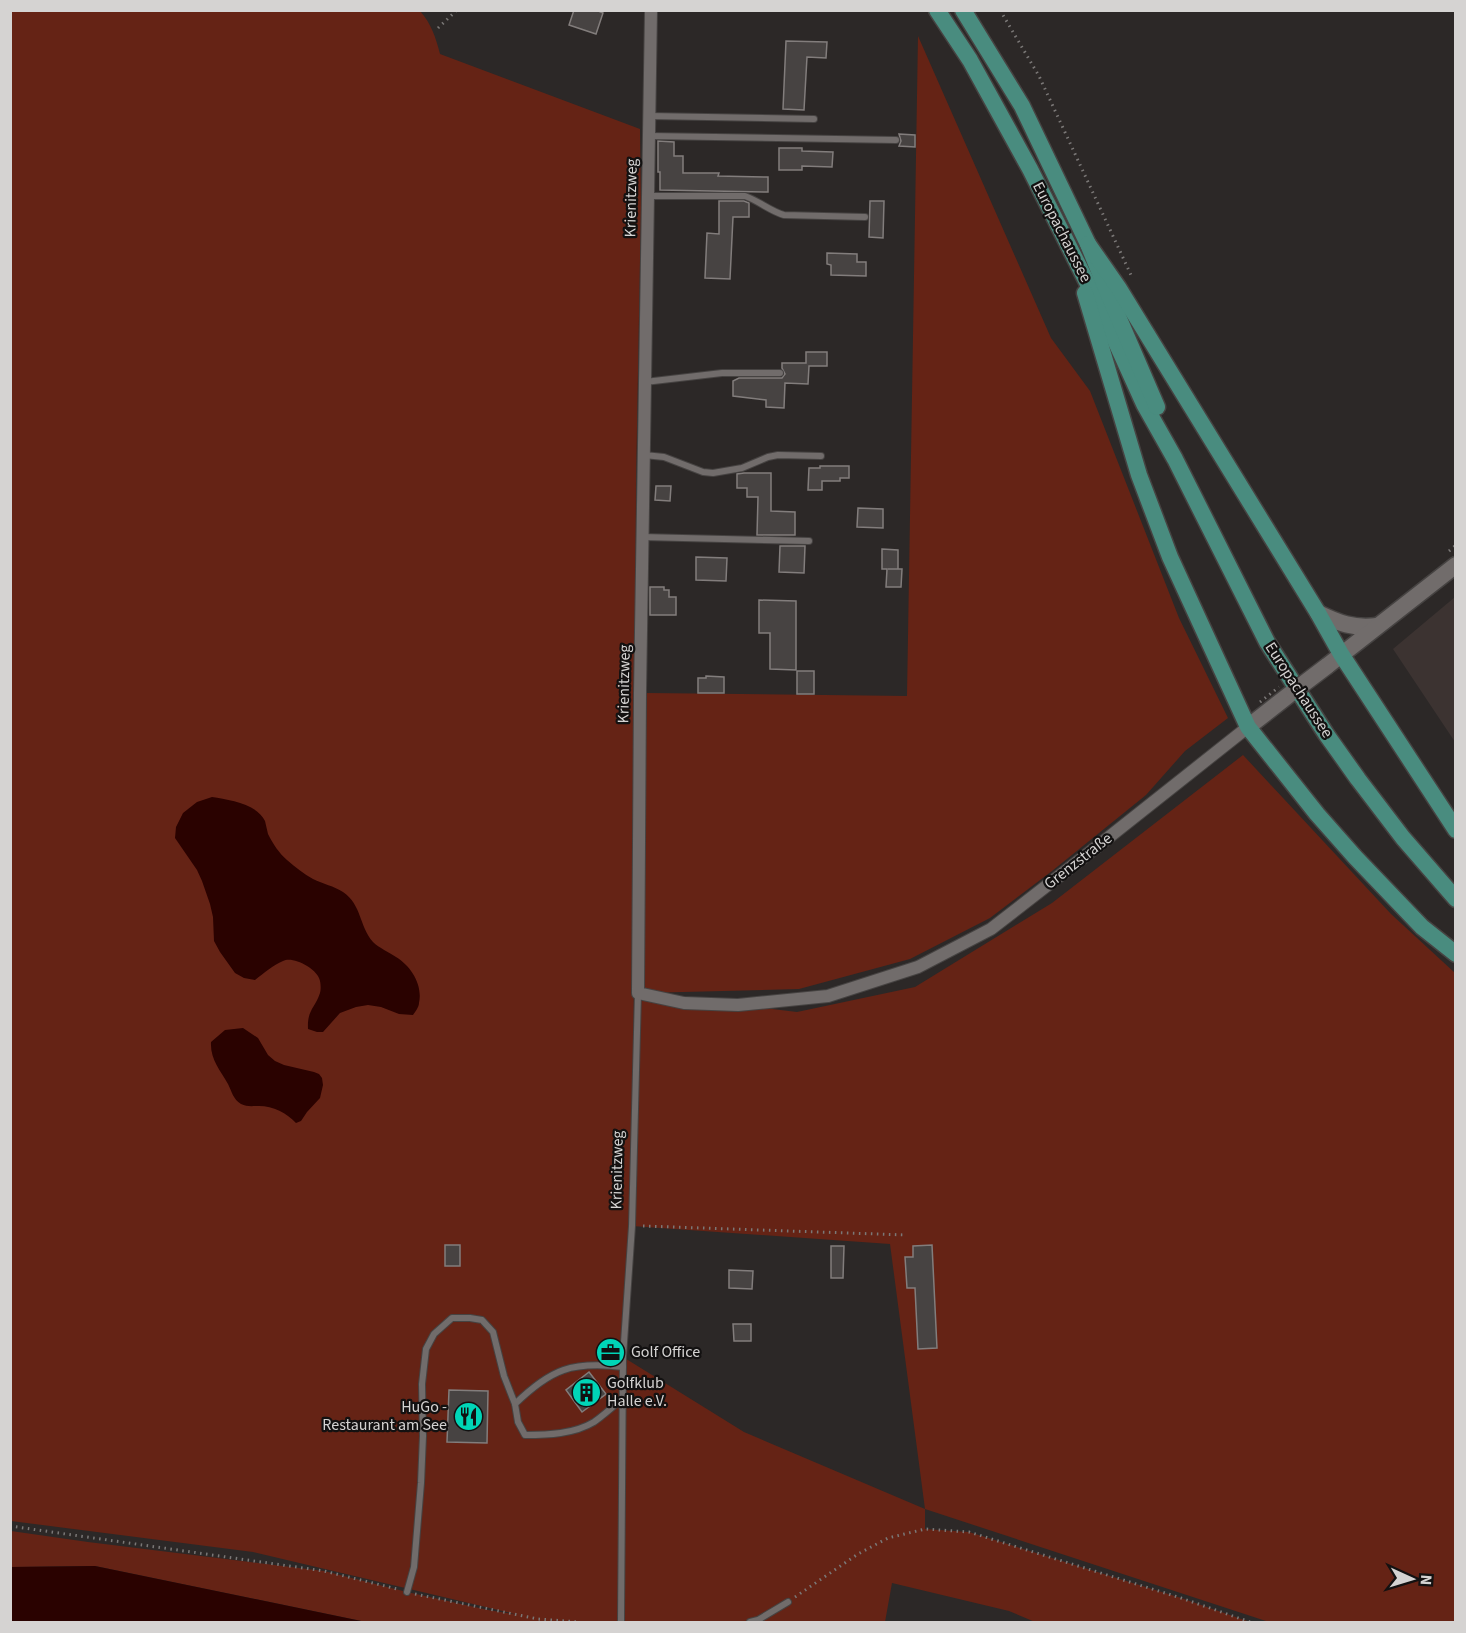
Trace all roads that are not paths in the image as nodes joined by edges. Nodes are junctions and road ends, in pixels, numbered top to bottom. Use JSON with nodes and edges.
{"nodes":[{"id":1,"x":651,"y":10,"type":"edge"},
{"id":2,"x":937,"y":10,"type":"edge"},
{"id":3,"x":963,"y":10,"type":"edge"},
{"id":4,"x":649,"y":116,"type":"junction"},
{"id":5,"x":814,"y":119,"type":"dead end"},
{"id":6,"x":649,"y":136,"type":"junction"},
{"id":7,"x":896,"y":140,"type":"dead end"},
{"id":8,"x":648,"y":196,"type":"junction"},
{"id":9,"x":865,"y":217,"type":"dead end"},
{"id":10,"x":1088,"y":244,"type":"junction"},
{"id":11,"x":1075,"y":257,"type":"junction"},
{"id":12,"x":780,"y":373,"type":"dead end"},
{"id":13,"x":645,"y":382,"type":"junction"},
{"id":14,"x":644,"y":455,"type":"junction"},
{"id":15,"x":821,"y":456,"type":"dead end"},
{"id":16,"x":1176,"y":459,"type":"junction"},
{"id":17,"x":642,"y":537,"type":"junction"},
{"id":18,"x":809,"y":541,"type":"dead end"},
{"id":19,"x":1455,"y":565,"type":"edge"},
{"id":20,"x":1318,"y":613,"type":"junction"},
{"id":21,"x":1377,"y":626,"type":"junction"},
{"id":22,"x":1341,"y":654,"type":"junction"},
{"id":23,"x":1248,"y":727,"type":"junction"},
{"id":24,"x":1455,"y":830,"type":"edge"},
{"id":25,"x":1455,"y":899,"type":"edge"},
{"id":26,"x":1455,"y":954,"type":"edge"},
{"id":27,"x":638,"y":993,"type":"junction"},
{"id":28,"x":623,"y":1367,"type":"junction"},
{"id":29,"x":623,"y":1398,"type":"junction"},
{"id":30,"x":514,"y":1404,"type":"junction"},
{"id":31,"x":407,"y":1592,"type":"road end"},
{"id":32,"x":788,"y":1602,"type":"road end"},
{"id":33,"x":621,"y":1623,"type":"edge"},
{"id":34,"x":750,"y":1623,"type":"edge"}],
"edges":[{"from":1,"to":4,"type":"street","name":"Krienitzweg"},
{"from":2,"to":11,"type":"main road","name":"Europachaussee"},
{"from":3,"to":10,"type":"main road","name":"Europachaussee"},
{"from":4,"to":5,"type":"lane"},
{"from":4,"to":6,"type":"street","name":"Krienitzweg"},
{"from":6,"to":7,"type":"lane"},
{"from":6,"to":8,"type":"street","name":"Krienitzweg"},
{"from":8,"to":9,"type":"lane"},
{"from":8,"to":13,"type":"street","name":"Krienitzweg"},
{"from":10,"to":16,"type":"main road","name":"Europachaussee"},
{"from":10,"to":20,"type":"main road"},
{"from":11,"to":16,"type":"main road","name":"Europachaussee"},
{"from":11,"to":23,"type":"main road"},
{"from":12,"to":13,"type":"lane"},
{"from":13,"to":14,"type":"street","name":"Krienitzweg"},
{"from":14,"to":15,"type":"lane"},
{"from":14,"to":17,"type":"street","name":"Krienitzweg"},
{"from":16,"to":25,"type":"main road","name":"Europachaussee"},
{"from":17,"to":18,"type":"lane"},
{"from":17,"to":27,"type":"street","name":"Krienitzweg"},
{"from":19,"to":21,"type":"street","name":"Grenzstraße"},
{"from":20,"to":21,"type":"street"},
{"from":20,"to":22,"type":"main road"},
{"from":21,"to":22,"type":"street","name":"Grenzstraße"},
{"from":22,"to":23,"type":"street","name":"Grenzstraße","bridge":true},
{"from":22,"to":24,"type":"main road"},
{"from":23,"to":26,"type":"main road"},
{"from":23,"to":27,"type":"street","name":"Grenzstraße"},
{"from":27,"to":28,"type":"lane","name":"Krienitzweg"},
{"from":28,"to":29,"type":"lane","name":"Krienitzweg"},
{"from":28,"to":30,"type":"lane"},
{"from":29,"to":30,"type":"lane"},
{"from":29,"to":33,"type":"lane","name":"Krienitzweg"},
{"from":30,"to":31,"type":"lane"},
{"from":32,"to":34,"type":"lane"}]}
